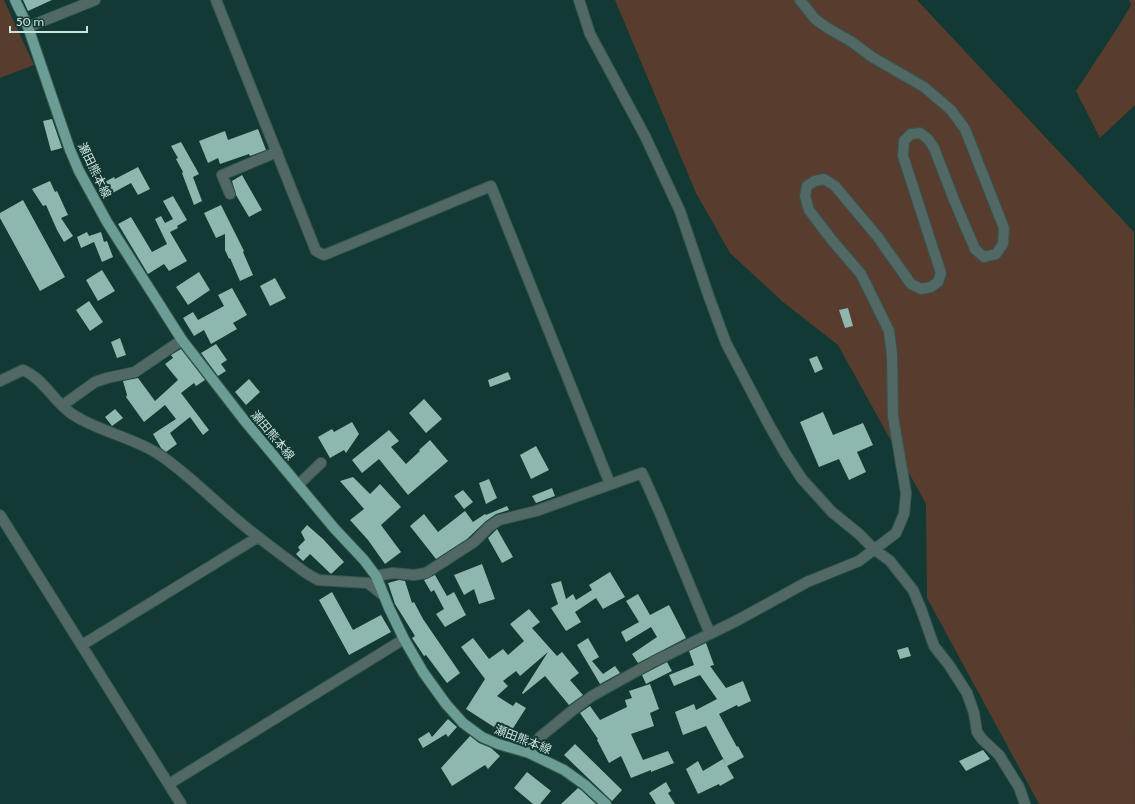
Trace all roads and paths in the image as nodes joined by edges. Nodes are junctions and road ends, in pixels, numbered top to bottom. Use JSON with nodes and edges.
{"nodes":[{"id":1,"x":15,"y":0,"type":"edge"},
{"id":2,"x":95,"y":0,"type":"edge"},
{"id":3,"x":216,"y":0,"type":"edge"},
{"id":4,"x":579,"y":0,"type":"edge"},
{"id":5,"x":800,"y":0,"type":"edge"},
{"id":6,"x":28,"y":27,"type":"junction"},
{"id":7,"x":277,"y":152,"type":"junction"},
{"id":8,"x":230,"y":194,"type":"dead end"},
{"id":9,"x":182,"y":340,"type":"junction"},
{"id":10,"x":0,"y":382,"type":"edge"},
{"id":11,"x":63,"y":405,"type":"junction"},
{"id":12,"x":322,"y":463,"type":"dead end"},
{"id":13,"x":610,"y":484,"type":"junction"},
{"id":14,"x":298,"y":485,"type":"junction"},
{"id":15,"x":0,"y":515,"type":"edge"},
{"id":16,"x":258,"y":537,"type":"junction"},
{"id":17,"x":874,"y":549,"type":"junction"},
{"id":18,"x":376,"y":576,"type":"junction"},
{"id":19,"x":383,"y":595,"type":"junction"},
{"id":20,"x":710,"y":634,"type":"junction"},
{"id":21,"x":404,"y":638,"type":"junction"},
{"id":22,"x":82,"y":645,"type":"junction"},
{"id":23,"x":529,"y":753,"type":"junction"},
{"id":24,"x":169,"y":784,"type":"junction"},
{"id":25,"x":181,"y":804,"type":"edge"},
{"id":26,"x":606,"y":804,"type":"edge"},
{"id":27,"x":1025,"y":804,"type":"edge"}],
"edges":[{"from":1,"to":6,"type":"main road","name":"瀬田熊本線"},
{"from":2,"to":6,"type":"street"},
{"from":3,"to":7,"type":"street"},
{"from":4,"to":17,"type":"street"},
{"from":5,"to":17,"type":"street"},
{"from":6,"to":9,"type":"main road","name":"瀬田熊本線"},
{"from":7,"to":8,"type":"street"},
{"from":7,"to":13,"type":"street"},
{"from":9,"to":11,"type":"street"},
{"from":9,"to":14,"type":"main road","name":"瀬田熊本線"},
{"from":10,"to":11,"type":"street"},
{"from":11,"to":16,"type":"street"},
{"from":12,"to":14,"type":"street"},
{"from":13,"to":18,"type":"street"},
{"from":13,"to":20,"type":"street"},
{"from":14,"to":18,"type":"main road","name":"瀬田熊本線"},
{"from":15,"to":22,"type":"street"},
{"from":16,"to":19,"type":"street"},
{"from":16,"to":22,"type":"street"},
{"from":17,"to":20,"type":"street"},
{"from":17,"to":27,"type":"street"},
{"from":18,"to":19,"type":"main road","name":"瀬田熊本線"},
{"from":19,"to":21,"type":"main road","name":"瀬田熊本線"},
{"from":20,"to":23,"type":"street"},
{"from":21,"to":23,"type":"main road","name":"瀬田熊本線"},
{"from":21,"to":24,"type":"street"},
{"from":22,"to":24,"type":"street"},
{"from":23,"to":26,"type":"main road","name":"瀬田熊本線"},
{"from":24,"to":25,"type":"street"}]}
